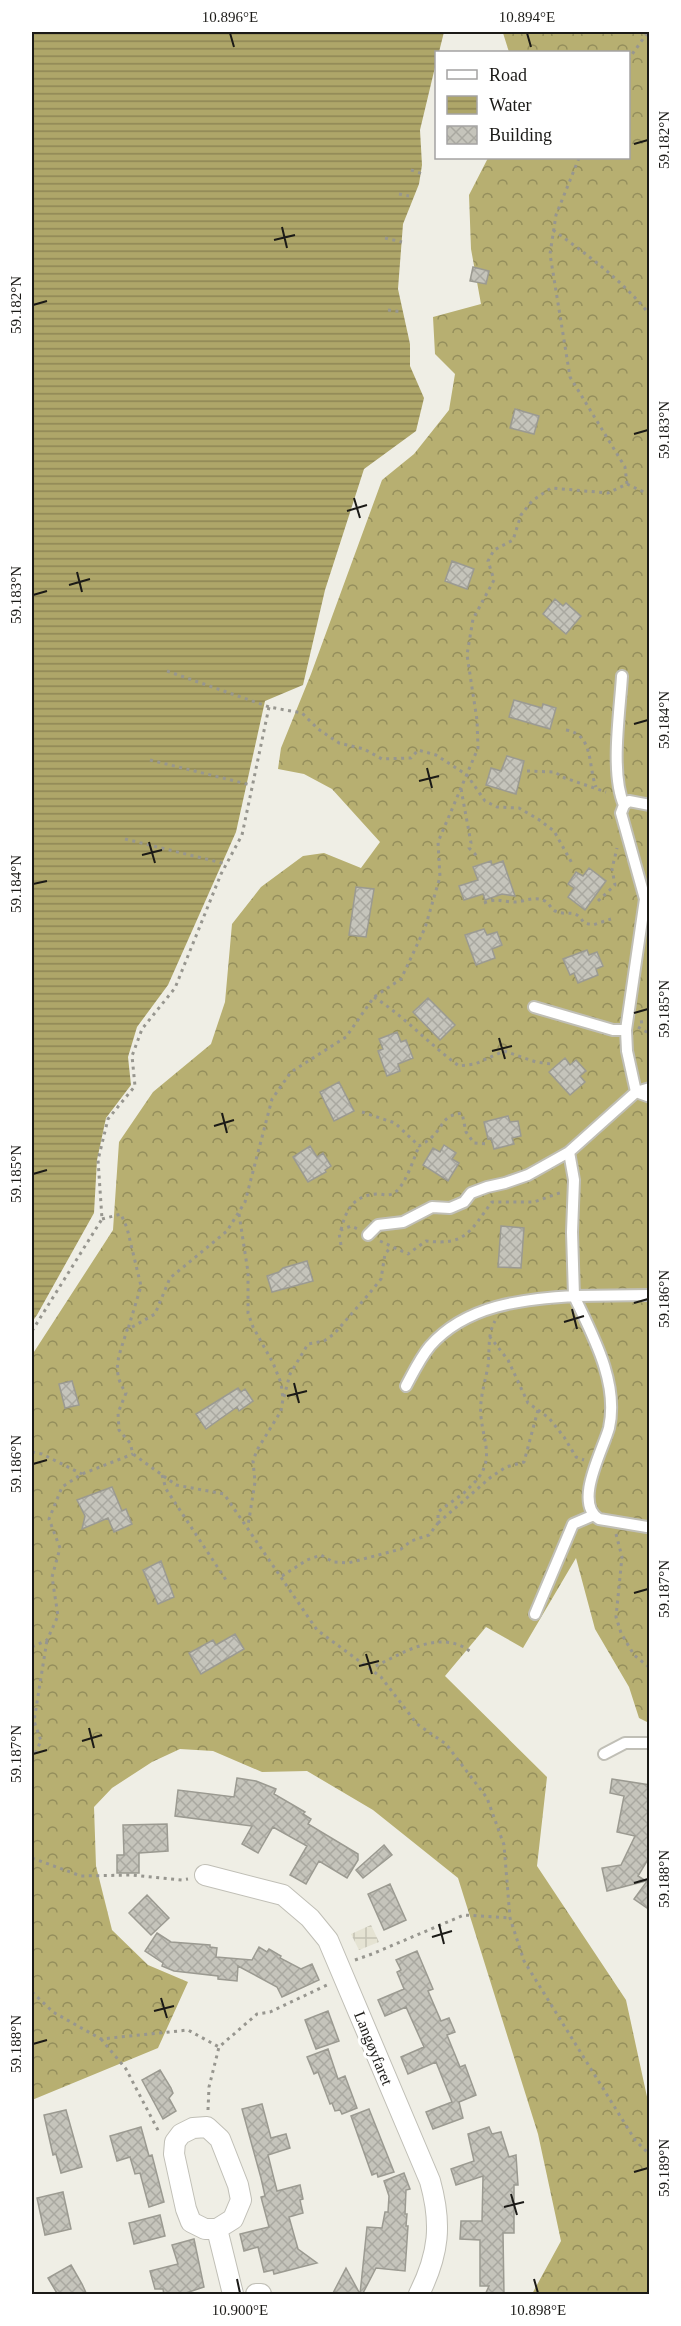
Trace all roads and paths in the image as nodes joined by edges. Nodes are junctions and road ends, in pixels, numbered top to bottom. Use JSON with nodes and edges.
{"nodes":[{"id":1,"x":648,"y":32,"type":"edge"},
{"id":2,"x":630,"y":57,"type":"edge"},
{"id":3,"x":579,"y":159,"type":"edge"},
{"id":4,"x":411,"y":170,"type":"dead end"},
{"id":5,"x":423,"y":174,"type":"dead end"},
{"id":6,"x":399,"y":194,"type":"dead end"},
{"id":7,"x":409,"y":196,"type":"dead end"},
{"id":8,"x":553,"y":230,"type":"junction"},
{"id":9,"x":385,"y":238,"type":"dead end"},
{"id":10,"x":402,"y":242,"type":"dead end"},
{"id":11,"x":388,"y":310,"type":"dead end"},
{"id":12,"x":402,"y":312,"type":"dead end"},
{"id":13,"x":650,"y":315,"type":"edge"},
{"id":14,"x":627,"y":484,"type":"junction"},
{"id":15,"x":650,"y":495,"type":"edge"},
{"id":16,"x":168,"y":671,"type":"dead end"},
{"id":17,"x":622,"y":676,"type":"dead end"},
{"id":18,"x":269,"y":707,"type":"junction"},
{"id":19,"x":566,"y":730,"type":"dead end"},
{"id":20,"x":150,"y":760,"type":"dead end"},
{"id":21,"x":527,"y":771,"type":"dead end"},
{"id":22,"x":467,"y":775,"type":"junction"},
{"id":23,"x":251,"y":785,"type":"junction"},
{"id":24,"x":597,"y":788,"type":"junction"},
{"id":25,"x":461,"y":789,"type":"junction"},
{"id":26,"x":622,"y":800,"type":"junction"},
{"id":27,"x":650,"y":805,"type":"edge"},
{"id":28,"x":626,"y":837,"type":"junction"},
{"id":29,"x":125,"y":839,"type":"dead end"},
{"id":30,"x":477,"y":856,"type":"dead end"},
{"id":31,"x":226,"y":864,"type":"junction"},
{"id":32,"x":573,"y":865,"type":"dead end"},
{"id":33,"x":598,"y":900,"type":"dead end"},
{"id":34,"x":484,"y":903,"type":"dead end"},
{"id":35,"x":611,"y":919,"type":"dead end"},
{"id":36,"x":374,"y":997,"type":"junction"},
{"id":37,"x":534,"y":1007,"type":"dead end"},
{"id":38,"x":626,"y":1030,"type":"junction"},
{"id":39,"x":551,"y":1064,"type":"dead end"},
{"id":40,"x":650,"y":1088,"type":"edge"},
{"id":41,"x":636,"y":1092,"type":"junction"},
{"id":42,"x":650,"y":1097,"type":"edge"},
{"id":43,"x":362,"y":1112,"type":"dead end"},
{"id":44,"x":488,"y":1144,"type":"dead end"},
{"id":45,"x":419,"y":1146,"type":"junction"},
{"id":46,"x":569,"y":1152,"type":"junction"},
{"id":47,"x":574,"y":1180,"type":"junction"},
{"id":48,"x":239,"y":1212,"type":"junction"},
{"id":49,"x":102,"y":1219,"type":"junction"},
{"id":50,"x":341,"y":1230,"type":"junction"},
{"id":51,"x":368,"y":1235,"type":"junction"},
{"id":52,"x":341,"y":1245,"type":"dead end"},
{"id":53,"x":391,"y":1247,"type":"junction"},
{"id":54,"x":650,"y":1295,"type":"edge"},
{"id":55,"x":574,"y":1296,"type":"junction"},
{"id":56,"x":505,"y":1304,"type":"junction"},
{"id":57,"x":128,"y":1330,"type":"junction"},
{"id":58,"x":32,"y":1331,"type":"edge"},
{"id":59,"x":490,"y":1336,"type":"junction"},
{"id":60,"x":406,"y":1386,"type":"dead end"},
{"id":61,"x":284,"y":1399,"type":"junction"},
{"id":62,"x":538,"y":1410,"type":"junction"},
{"id":63,"x":32,"y":1452,"type":"edge"},
{"id":64,"x":133,"y":1454,"type":"junction"},
{"id":65,"x":596,"y":1465,"type":"junction"},
{"id":66,"x":82,"y":1474,"type":"junction"},
{"id":67,"x":161,"y":1474,"type":"junction"},
{"id":68,"x":594,"y":1515,"type":"junction"},
{"id":69,"x":438,"y":1523,"type":"junction"},
{"id":70,"x":615,"y":1523,"type":"junction"},
{"id":71,"x":247,"y":1527,"type":"junction"},
{"id":72,"x":647,"y":1527,"type":"dead end"},
{"id":73,"x":282,"y":1576,"type":"junction"},
{"id":74,"x":228,"y":1583,"type":"dead end"},
{"id":75,"x":536,"y":1614,"type":"dead end"},
{"id":76,"x":47,"y":1641,"type":"junction"},
{"id":77,"x":32,"y":1647,"type":"edge"},
{"id":78,"x":472,"y":1653,"type":"dead end"},
{"id":79,"x":650,"y":1668,"type":"edge"},
{"id":80,"x":369,"y":1669,"type":"junction"},
{"id":81,"x":33,"y":1722,"type":"edge"},
{"id":82,"x":650,"y":1743,"type":"edge"},
{"id":83,"x":604,"y":1754,"type":"dead end"},
{"id":84,"x":32,"y":1760,"type":"edge"},
{"id":85,"x":32,"y":1857,"type":"edge"},
{"id":86,"x":205,"y":1875,"type":"joint"},
{"id":87,"x":510,"y":1918,"type":"junction"},
{"id":88,"x":342,"y":1971,"type":"junction"},
{"id":89,"x":32,"y":1992,"type":"edge"},
{"id":90,"x":101,"y":2038,"type":"junction"},
{"id":91,"x":219,"y":2047,"type":"junction"},
{"id":92,"x":207,"y":2127,"type":"junction"},
{"id":93,"x":174,"y":2154,"type":"junction"},
{"id":94,"x":650,"y":2155,"type":"edge"},
{"id":95,"x":217,"y":2229,"type":"junction"},
{"id":96,"x":233,"y":2295,"type":"edge"},
{"id":97,"x":256,"y":2295,"type":"edge"},
{"id":98,"x":261,"y":2295,"type":"edge"},
{"id":99,"x":419,"y":2295,"type":"edge"}],
"edges":[{"from":1,"to":2,"type":"path"},
{"from":3,"to":8,"type":"path"},
{"from":4,"to":5,"type":"path"},
{"from":6,"to":7,"type":"path"},
{"from":8,"to":13,"type":"path"},
{"from":8,"to":14,"type":"path"},
{"from":9,"to":10,"type":"path"},
{"from":11,"to":12,"type":"path"},
{"from":14,"to":15,"type":"path"},
{"from":14,"to":22,"type":"path"},
{"from":16,"to":18,"type":"path"},
{"from":17,"to":26,"type":"lane"},
{"from":18,"to":22,"type":"path"},
{"from":18,"to":23,"type":"path"},
{"from":19,"to":24,"type":"path"},
{"from":20,"to":23,"type":"path"},
{"from":21,"to":24,"type":"path"},
{"from":22,"to":25,"type":"path"},
{"from":22,"to":32,"type":"path"},
{"from":23,"to":31,"type":"path"},
{"from":24,"to":26,"type":"path"},
{"from":25,"to":30,"type":"path"},
{"from":25,"to":36,"type":"path"},
{"from":26,"to":27,"type":"lane"},
{"from":26,"to":28,"type":"lane"},
{"from":28,"to":33,"type":"path"},
{"from":28,"to":38,"type":"lane"},
{"from":29,"to":31,"type":"path"},
{"from":31,"to":49,"type":"path"},
{"from":34,"to":35,"type":"path"},
{"from":36,"to":39,"type":"path"},
{"from":36,"to":48,"type":"path"},
{"from":37,"to":38,"type":"lane"},
{"from":38,"to":41,"type":"lane"},
{"from":40,"to":41,"type":"lane"},
{"from":41,"to":42,"type":"lane"},
{"from":41,"to":46,"type":"lane"},
{"from":43,"to":45,"type":"path"},
{"from":44,"to":45,"type":"path"},
{"from":45,"to":50,"type":"path"},
{"from":46,"to":47,"type":"lane"},
{"from":46,"to":51,"type":"lane"},
{"from":47,"to":53,"type":"path"},
{"from":47,"to":55,"type":"lane"},
{"from":48,"to":57,"type":"path"},
{"from":48,"to":61,"type":"path"},
{"from":49,"to":57,"type":"path"},
{"from":49,"to":58,"type":"path"},
{"from":50,"to":51,"type":"path"},
{"from":50,"to":52,"type":"path"},
{"from":51,"to":53,"type":"path"},
{"from":53,"to":61,"type":"path"},
{"from":54,"to":55,"type":"lane"},
{"from":55,"to":56,"type":"lane"},
{"from":55,"to":65,"type":"lane"},
{"from":56,"to":59,"type":"path"},
{"from":56,"to":60,"type":"lane"},
{"from":57,"to":64,"type":"path"},
{"from":59,"to":62,"type":"path"},
{"from":59,"to":69,"type":"path"},
{"from":61,"to":71,"type":"path"},
{"from":62,"to":65,"type":"path"},
{"from":62,"to":69,"type":"path"},
{"from":63,"to":66,"type":"path"},
{"from":64,"to":66,"type":"path"},
{"from":64,"to":67,"type":"path"},
{"from":65,"to":68,"type":"lane"},
{"from":66,"to":76,"type":"path"},
{"from":67,"to":71,"type":"path"},
{"from":67,"to":74,"type":"path"},
{"from":68,"to":70,"type":"lane"},
{"from":68,"to":75,"type":"lane"},
{"from":69,"to":73,"type":"path"},
{"from":70,"to":72,"type":"lane"},
{"from":70,"to":79,"type":"path"},
{"from":71,"to":73,"type":"path"},
{"from":73,"to":80,"type":"path"},
{"from":76,"to":77,"type":"path"},
{"from":76,"to":81,"type":"path"},
{"from":78,"to":80,"type":"path"},
{"from":80,"to":87,"type":"path"},
{"from":81,"to":84,"type":"path"},
{"from":82,"to":83,"type":"lane"},
{"from":85,"to":86,"type":"path"},
{"from":86,"to":88,"type":"street","name":"Langøyfaret"},
{"from":87,"to":88,"type":"path"},
{"from":87,"to":94,"type":"path"},
{"from":88,"to":91,"type":"path"},
{"from":88,"to":99,"type":"street","name":"Langøyfaret"},
{"from":89,"to":90,"type":"path"},
{"from":90,"to":91,"type":"path"},
{"from":90,"to":93,"type":"path"},
{"from":91,"to":92,"type":"path"},
{"from":92,"to":93,"type":"street"},
{"from":92,"to":95,"type":"street"},
{"from":93,"to":95,"type":"street"},
{"from":95,"to":96,"type":"street"},
{"from":97,"to":98,"type":"street"}]}
